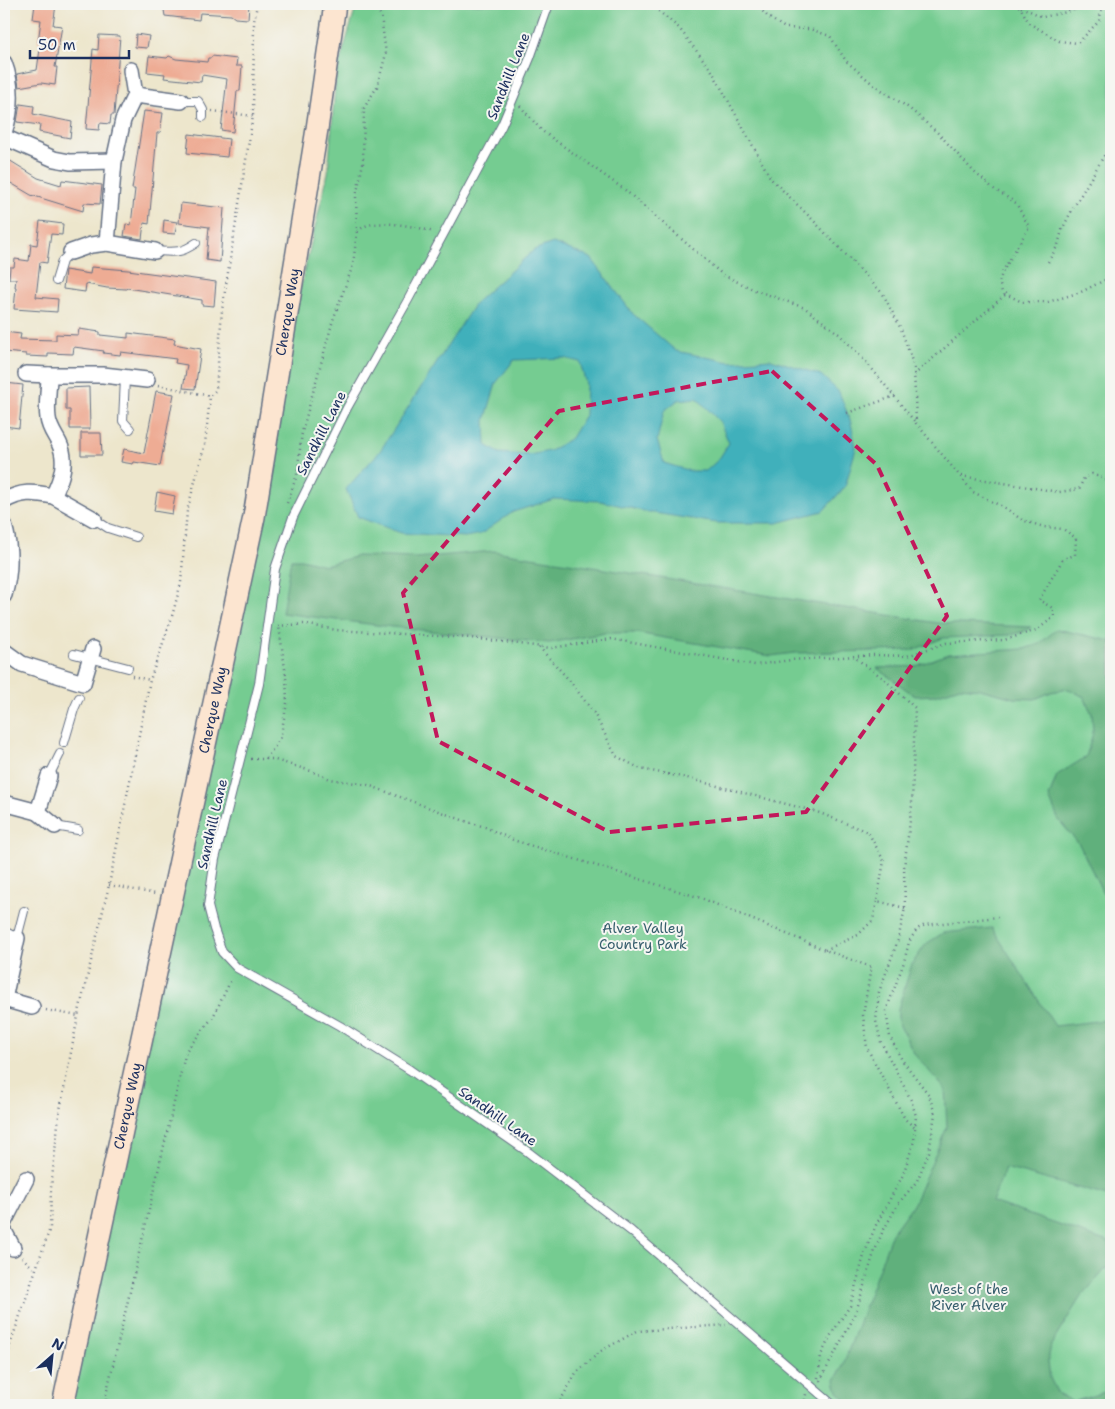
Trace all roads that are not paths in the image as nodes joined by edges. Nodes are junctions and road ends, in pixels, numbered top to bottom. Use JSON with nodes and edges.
{"nodes":[{"id":1,"x":549,"y":4,"type":"edge"},
{"id":2,"x":334,"y":5,"type":"edge"},
{"id":3,"x":4,"y":63,"type":"edge"},
{"id":4,"x":130,"y":70,"type":"dead end"},
{"id":5,"x":135,"y":95,"type":"junction"},
{"id":6,"x":181,"y":101,"type":"joint"},
{"id":7,"x":203,"y":114,"type":"road end"},
{"id":8,"x":4,"y":133,"type":"edge"},
{"id":9,"x":4,"y":137,"type":"edge"},
{"id":10,"x":114,"y":162,"type":"junction"},
{"id":11,"x":107,"y":243,"type":"junction"},
{"id":12,"x":196,"y":243,"type":"dead end"},
{"id":13,"x":155,"y":250,"type":"joint"},
{"id":14,"x":71,"y":252,"type":"joint"},
{"id":15,"x":56,"y":281,"type":"dead end"},
{"id":16,"x":26,"y":374,"type":"dead end"},
{"id":17,"x":49,"y":375,"type":"junction"},
{"id":18,"x":125,"y":378,"type":"junction"},
{"id":19,"x":147,"y":380,"type":"road end"},
{"id":20,"x":130,"y":429,"type":"dead end"},
{"id":21,"x":53,"y":496,"type":"junction"},
{"id":22,"x":4,"y":501,"type":"edge"},
{"id":23,"x":94,"y":520,"type":"joint"},
{"id":24,"x":4,"y":525,"type":"edge"},
{"id":25,"x":136,"y":537,"type":"dead end"},
{"id":26,"x":4,"y":595,"type":"edge"},
{"id":27,"x":4,"y":652,"type":"edge"},
{"id":28,"x":74,"y":654,"type":"dead end"},
{"id":29,"x":92,"y":654,"type":"junction"},
{"id":30,"x":128,"y":668,"type":"dead end"},
{"id":31,"x":83,"y":682,"type":"junction"},
{"id":32,"x":80,"y":698,"type":"joint"},
{"id":33,"x":64,"y":743,"type":"dead end"},
{"id":34,"x":60,"y":754,"type":"dead end"},
{"id":35,"x":50,"y":776,"type":"joint"},
{"id":36,"x":4,"y":803,"type":"edge"},
{"id":37,"x":38,"y":812,"type":"junction"},
{"id":38,"x":56,"y":826,"type":"joint"},
{"id":39,"x":78,"y":830,"type":"dead end"},
{"id":40,"x":24,"y":911,"type":"dead end"},
{"id":41,"x":10,"y":935,"type":"edge"},
{"id":42,"x":4,"y":999,"type":"edge"},
{"id":43,"x":32,"y":1007,"type":"road end"},
{"id":44,"x":26,"y":1179,"type":"dead end"},
{"id":45,"x":4,"y":1222,"type":"edge"},
{"id":46,"x":4,"y":1231,"type":"edge"},
{"id":47,"x":13,"y":1248,"type":"road end"},
{"id":48,"x":63,"y":1405,"type":"edge"},
{"id":49,"x":833,"y":1405,"type":"edge"}],
"edges":[{"from":1,"to":49,"type":"lane","name":"Sandhill Lane"},
{"from":2,"to":48,"type":"street","name":"Cherque Way"},
{"from":3,"to":8,"type":"street"},
{"from":4,"to":5,"type":"street"},
{"from":5,"to":6,"type":"street"},
{"from":5,"to":10,"type":"street"},
{"from":6,"to":7,"type":"lane"},
{"from":9,"to":10,"type":"street"},
{"from":10,"to":11,"type":"street"},
{"from":11,"to":13,"type":"street"},
{"from":11,"to":14,"type":"street"},
{"from":12,"to":13,"type":"lane"},
{"from":14,"to":15,"type":"lane"},
{"from":16,"to":17,"type":"street"},
{"from":17,"to":18,"type":"street"},
{"from":17,"to":21,"type":"street"},
{"from":18,"to":19,"type":"street"},
{"from":18,"to":20,"type":"lane"},
{"from":21,"to":22,"type":"street"},
{"from":21,"to":23,"type":"street"},
{"from":23,"to":25,"type":"lane"},
{"from":24,"to":26,"type":"street"},
{"from":27,"to":31,"type":"street"},
{"from":28,"to":29,"type":"lane"},
{"from":29,"to":30,"type":"lane"},
{"from":29,"to":31,"type":"street"},
{"from":31,"to":32,"type":"street"},
{"from":32,"to":33,"type":"lane"},
{"from":34,"to":35,"type":"lane"},
{"from":35,"to":37,"type":"street"},
{"from":36,"to":37,"type":"street"},
{"from":37,"to":38,"type":"street"},
{"from":38,"to":39,"type":"lane"},
{"from":40,"to":41,"type":"lane"},
{"from":41,"to":42,"type":"street"},
{"from":42,"to":43,"type":"street"},
{"from":44,"to":45,"type":"street"},
{"from":46,"to":47,"type":"street"}]}
